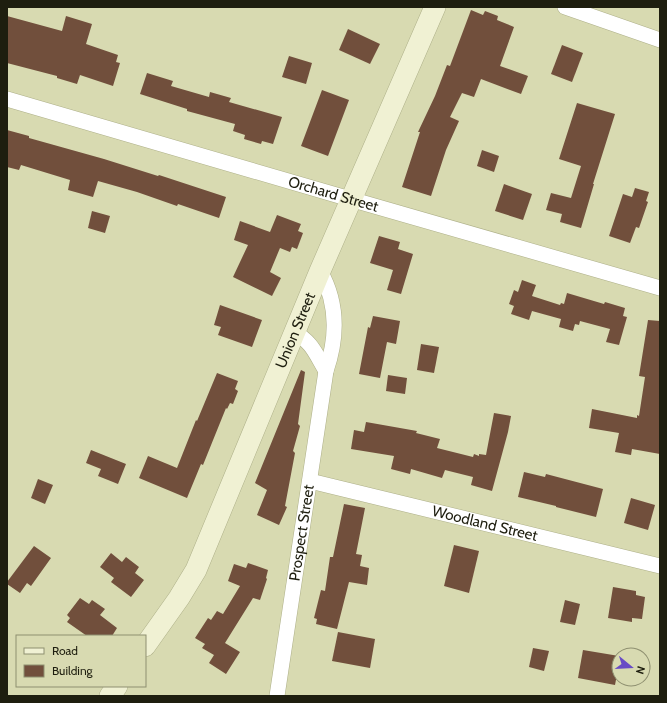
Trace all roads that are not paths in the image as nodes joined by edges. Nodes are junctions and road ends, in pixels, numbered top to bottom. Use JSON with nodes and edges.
{"nodes":[{"id":1,"x":434,"y":7,"type":"edge"},
{"id":2,"x":565,"y":7,"type":"edge"},
{"id":3,"x":660,"y":40,"type":"edge"},
{"id":4,"x":7,"y":99,"type":"edge"},
{"id":5,"x":350,"y":200,"type":"junction"},
{"id":6,"x":320,"y":271,"type":"junction"},
{"id":7,"x":660,"y":288,"type":"edge"},
{"id":8,"x":294,"y":332,"type":"junction"},
{"id":9,"x":326,"y":370,"type":"junction"},
{"id":10,"x":310,"y":481,"type":"junction"},
{"id":11,"x":660,"y":566,"type":"edge"},
{"id":12,"x":146,"y":645,"type":"edge"},
{"id":13,"x":116,"y":687,"type":"edge"},
{"id":14,"x":110,"y":696,"type":"edge"},
{"id":15,"x":277,"y":696,"type":"edge"}],
"edges":[{"from":1,"to":5,"type":"main road","name":"Union Street"},
{"from":2,"to":3,"type":"street"},
{"from":4,"to":5,"type":"street","name":"Orchard Street"},
{"from":5,"to":6,"type":"main road","name":"Union Street"},
{"from":5,"to":7,"type":"street","name":"Orchard Street"},
{"from":6,"to":8,"type":"main road","name":"Union Street"},
{"from":6,"to":9,"type":"street","name":"Prospect Street"},
{"from":8,"to":9,"type":"street"},
{"from":8,"to":12,"type":"main road","name":"Union Street"},
{"from":9,"to":10,"type":"street","name":"Prospect Street"},
{"from":10,"to":11,"type":"street","name":"Woodland Street"},
{"from":10,"to":15,"type":"street","name":"Prospect Street"},
{"from":13,"to":14,"type":"main road"}]}
